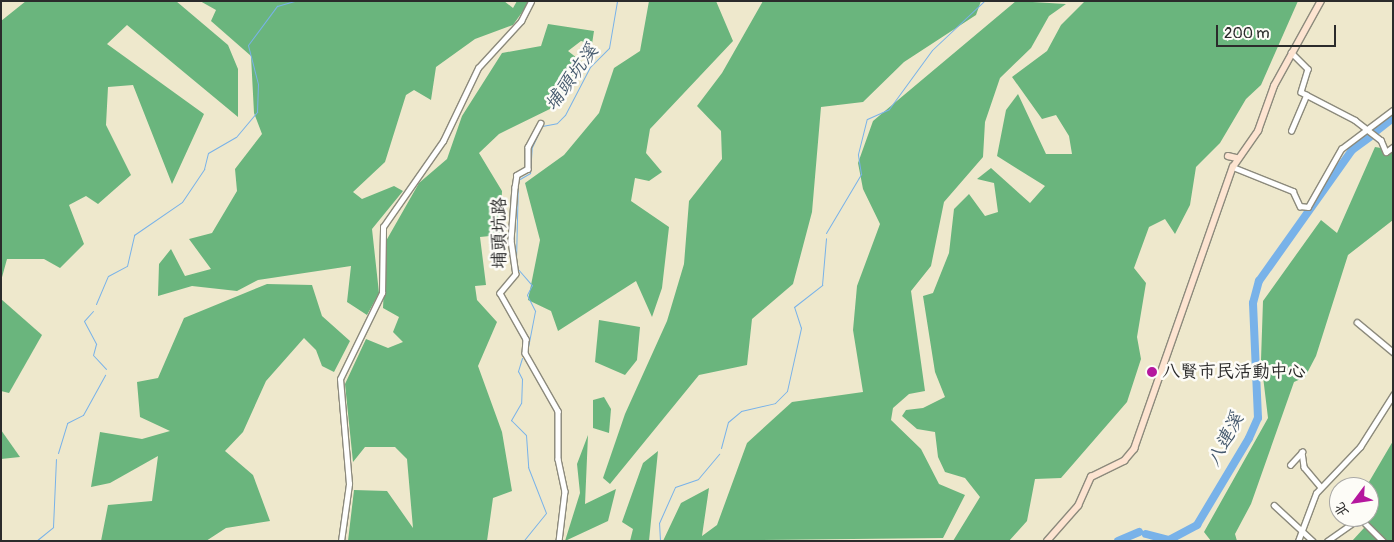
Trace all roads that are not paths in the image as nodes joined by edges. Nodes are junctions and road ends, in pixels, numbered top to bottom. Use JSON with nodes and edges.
{"nodes":[{"id":1,"x":531,"y":1,"type":"edge"},
{"id":2,"x":1321,"y":1,"type":"edge"},
{"id":3,"x":1291,"y":52,"type":"junction"},
{"id":4,"x":1306,"y":95,"type":"junction"},
{"id":5,"x":1393,"y":110,"type":"edge"},
{"id":6,"x":541,"y":123,"type":"dead end"},
{"id":7,"x":1291,"y":131,"type":"dead end"},
{"id":8,"x":1367,"y":132,"type":"junction"},
{"id":9,"x":1393,"y":147,"type":"edge"},
{"id":10,"x":1228,"y":156,"type":"dead end"},
{"id":11,"x":1237,"y":158,"type":"junction"},
{"id":12,"x":1233,"y":167,"type":"junction"},
{"id":13,"x":1357,"y":322,"type":"dead end"},
{"id":14,"x":1393,"y":352,"type":"edge"},
{"id":15,"x":1393,"y":394,"type":"edge"},
{"id":16,"x":1290,"y":465,"type":"dead end"},
{"id":17,"x":1321,"y":487,"type":"junction"},
{"id":18,"x":1274,"y":505,"type":"dead end"},
{"id":19,"x":1303,"y":530,"type":"junction"},
{"id":20,"x":341,"y":541,"type":"edge"},
{"id":21,"x":559,"y":541,"type":"edge"},
{"id":22,"x":1047,"y":541,"type":"edge"},
{"id":23,"x":1298,"y":541,"type":"edge"},
{"id":24,"x":1313,"y":541,"type":"edge"},
{"id":25,"x":1327,"y":541,"type":"edge"},
{"id":26,"x":1383,"y":541,"type":"edge"}],
"edges":[{"from":1,"to":20,"type":"street"},
{"from":2,"to":3,"type":"street"},
{"from":3,"to":4,"type":"street"},
{"from":3,"to":11,"type":"street"},
{"from":4,"to":7,"type":"street"},
{"from":4,"to":8,"type":"street"},
{"from":5,"to":8,"type":"street"},
{"from":6,"to":21,"type":"street","name":"埔頭坑路"},
{"from":8,"to":9,"type":"street"},
{"from":8,"to":12,"type":"street"},
{"from":10,"to":11,"type":"street"},
{"from":11,"to":12,"type":"street"},
{"from":12,"to":22,"type":"street"},
{"from":13,"to":14,"type":"street"},
{"from":15,"to":17,"type":"street"},
{"from":16,"to":17,"type":"street"},
{"from":17,"to":19,"type":"street"},
{"from":18,"to":19,"type":"street"},
{"from":19,"to":23,"type":"street"},
{"from":19,"to":24,"type":"street"},
{"from":25,"to":26,"type":"street"}]}
